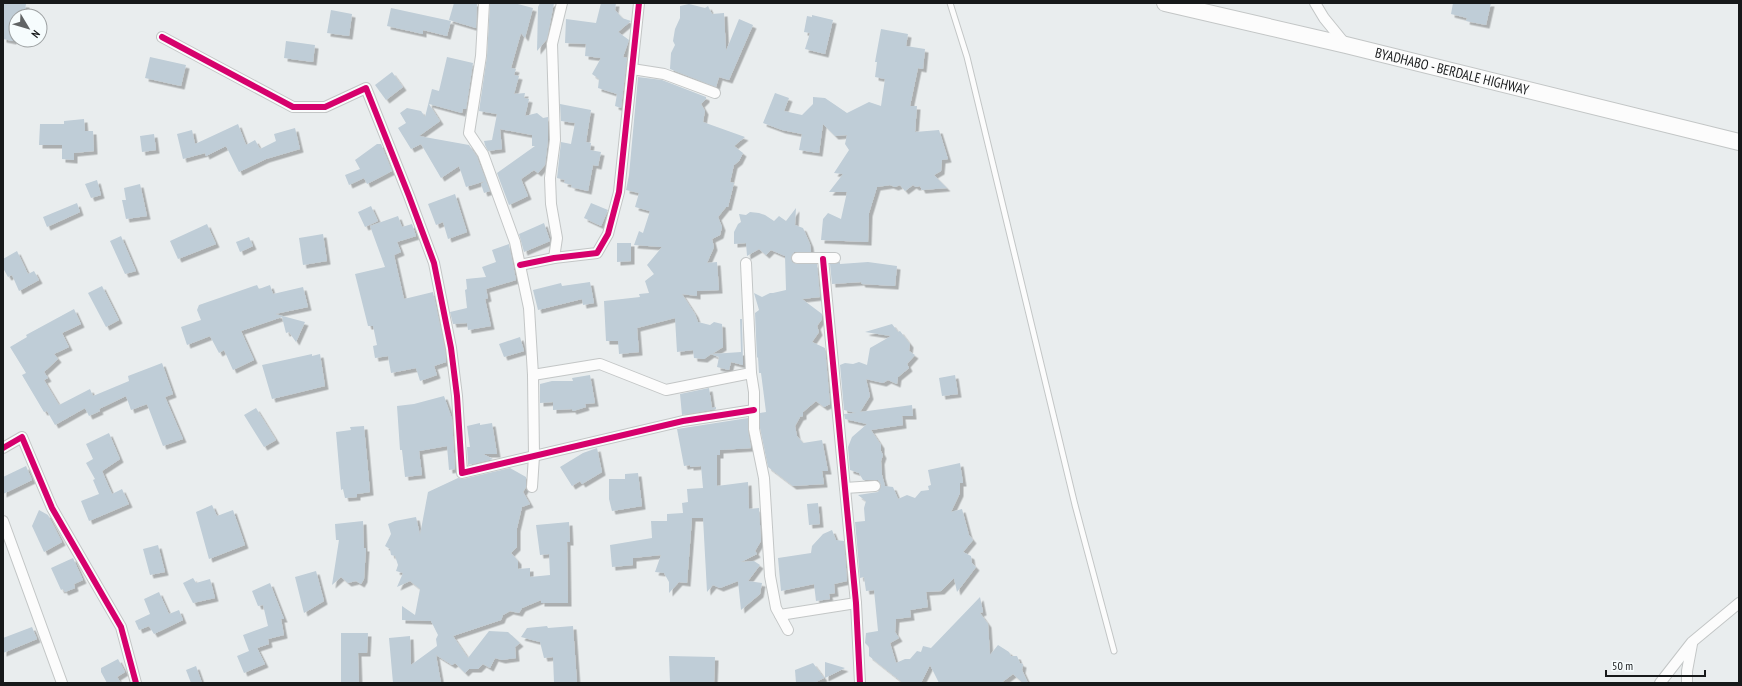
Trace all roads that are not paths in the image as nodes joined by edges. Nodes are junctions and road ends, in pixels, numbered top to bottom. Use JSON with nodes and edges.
{"nodes":[{"id":1,"x":484,"y":3,"type":"edge"},
{"id":2,"x":562,"y":3,"type":"edge"},
{"id":3,"x":639,"y":3,"type":"edge"},
{"id":4,"x":950,"y":3,"type":"edge"},
{"id":5,"x":1165,"y":3,"type":"edge"},
{"id":6,"x":1315,"y":3,"type":"edge"},
{"id":7,"x":162,"y":37,"type":"dead end"},
{"id":8,"x":1346,"y":45,"type":"junction"},
{"id":9,"x":632,"y":68,"type":"junction"},
{"id":10,"x":715,"y":93,"type":"dead end"},
{"id":11,"x":1739,"y":142,"type":"edge"},
{"id":12,"x":554,"y":258,"type":"junction"},
{"id":13,"x":797,"y":258,"type":"dead end"},
{"id":14,"x":835,"y":258,"type":"dead end"},
{"id":15,"x":823,"y":259,"type":"junction"},
{"id":16,"x":746,"y":263,"type":"dead end"},
{"id":17,"x":520,"y":265,"type":"junction"},
{"id":18,"x":751,"y":373,"type":"junction"},
{"id":19,"x":533,"y":375,"type":"junction"},
{"id":20,"x":754,"y":410,"type":"junction"},
{"id":21,"x":3,"y":448,"type":"edge"},
{"id":22,"x":534,"y":456,"type":"junction"},
{"id":23,"x":875,"y":486,"type":"dead end"},
{"id":24,"x":532,"y":487,"type":"dead end"},
{"id":25,"x":844,"y":488,"type":"junction"},
{"id":26,"x":3,"y":521,"type":"edge"},
{"id":27,"x":856,"y":603,"type":"junction"},
{"id":28,"x":1739,"y":603,"type":"edge"},
{"id":29,"x":780,"y":615,"type":"junction"},
{"id":30,"x":788,"y":630,"type":"dead end"},
{"id":31,"x":1692,"y":642,"type":"junction"},
{"id":32,"x":1114,"y":651,"type":"dead end"},
{"id":33,"x":62,"y":683,"type":"edge"},
{"id":34,"x":136,"y":683,"type":"edge"},
{"id":35,"x":860,"y":683,"type":"edge"},
{"id":36,"x":1660,"y":683,"type":"edge"},
{"id":37,"x":1687,"y":683,"type":"edge"}],
"edges":[{"from":1,"to":17,"type":"street"},
{"from":2,"to":12,"type":"street"},
{"from":3,"to":9,"type":"street"},
{"from":4,"to":32,"type":"lane"},
{"from":5,"to":8,"type":"main road","name":"BYADHABO - BERDALE HIGHWAY"},
{"from":6,"to":8,"type":"street"},
{"from":7,"to":22,"type":"street"},
{"from":8,"to":11,"type":"main road","name":"BYADHABO - BERDALE HIGHWAY"},
{"from":9,"to":10,"type":"street"},
{"from":9,"to":12,"type":"street"},
{"from":12,"to":17,"type":"street"},
{"from":13,"to":15,"type":"street"},
{"from":14,"to":15,"type":"street"},
{"from":15,"to":25,"type":"street"},
{"from":16,"to":18,"type":"street"},
{"from":17,"to":19,"type":"street"},
{"from":18,"to":19,"type":"street"},
{"from":18,"to":20,"type":"street"},
{"from":19,"to":22,"type":"street"},
{"from":20,"to":22,"type":"street"},
{"from":20,"to":29,"type":"street"},
{"from":21,"to":34,"type":"street"},
{"from":22,"to":24,"type":"street"},
{"from":23,"to":25,"type":"street"},
{"from":25,"to":27,"type":"street"},
{"from":26,"to":33,"type":"street"},
{"from":27,"to":29,"type":"street"},
{"from":27,"to":35,"type":"street"},
{"from":28,"to":31,"type":"street"},
{"from":29,"to":30,"type":"street"},
{"from":31,"to":36,"type":"street"},
{"from":31,"to":37,"type":"street"}]}
